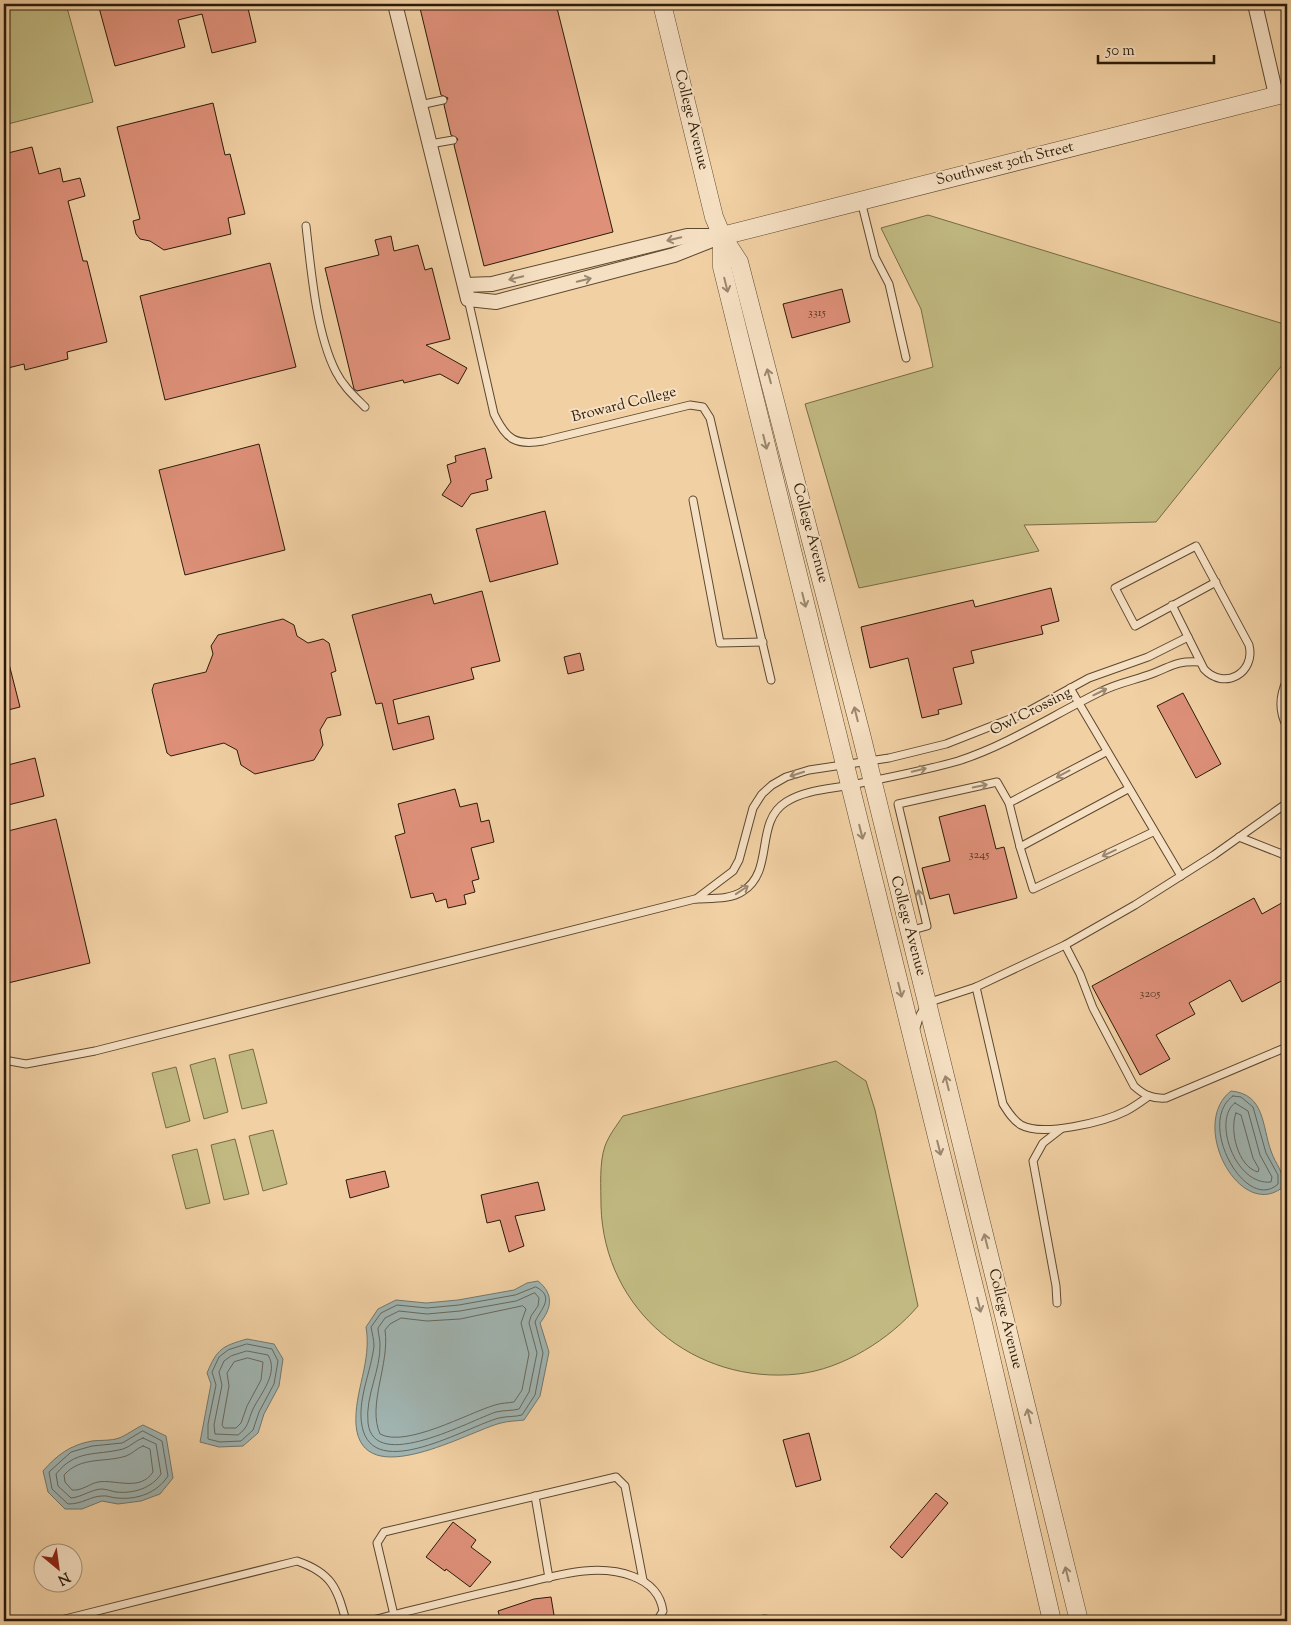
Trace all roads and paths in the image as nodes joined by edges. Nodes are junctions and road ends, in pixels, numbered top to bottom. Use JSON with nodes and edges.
{"nodes":[{"id":1,"x":395,"y":4,"type":"edge"},
{"id":2,"x":662,"y":4,"type":"edge"},
{"id":3,"x":1255,"y":4,"type":"edge"},
{"id":4,"x":1282,"y":94,"type":"edge"},
{"id":5,"x":443,"y":100,"type":"dead end"},
{"id":6,"x":420,"y":104,"type":"junction"},
{"id":7,"x":453,"y":140,"type":"dead end"},
{"id":8,"x":430,"y":144,"type":"junction"},
{"id":9,"x":861,"y":201,"type":"junction"},
{"id":10,"x":306,"y":226,"type":"dead end"},
{"id":11,"x":722,"y":236,"type":"junction"},
{"id":12,"x":465,"y":285,"type":"junction"},
{"id":13,"x":468,"y":299,"type":"junction"},
{"id":14,"x":906,"y":358,"type":"dead end"},
{"id":15,"x":365,"y":407,"type":"dead end"},
{"id":16,"x":693,"y":500,"type":"dead end"},
{"id":17,"x":1216,"y":582,"type":"junction"},
{"id":18,"x":1172,"y":606,"type":"junction"},
{"id":19,"x":1188,"y":637,"type":"junction"},
{"id":20,"x":762,"y":642,"type":"junction"},
{"id":21,"x":1200,"y":662,"type":"junction"},
{"id":22,"x":772,"y":680,"type":"dead end"},
{"id":23,"x":1287,"y":680,"type":"edge"},
{"id":24,"x":1070,"y":688,"type":"junction"},
{"id":25,"x":1078,"y":703,"type":"junction"},
{"id":26,"x":1287,"y":727,"type":"edge"},
{"id":27,"x":1106,"y":752,"type":"junction"},
{"id":28,"x":867,"y":762,"type":"junction"},
{"id":29,"x":844,"y":765,"type":"junction"},
{"id":30,"x":872,"y":781,"type":"junction"},
{"id":31,"x":849,"y":785,"type":"junction"},
{"id":32,"x":1128,"y":789,"type":"junction"},
{"id":33,"x":1008,"y":803,"type":"junction"},
{"id":34,"x":1287,"y":803,"type":"edge"},
{"id":35,"x":1153,"y":832,"type":"junction"},
{"id":36,"x":1239,"y":837,"type":"junction"},
{"id":37,"x":1020,"y":847,"type":"junction"},
{"id":38,"x":1287,"y":856,"type":"edge"},
{"id":39,"x":1181,"y":876,"type":"junction"},
{"id":40,"x":695,"y":899,"type":"junction"},
{"id":41,"x":909,"y":931,"type":"junction"},
{"id":42,"x":1065,"y":945,"type":"junction"},
{"id":43,"x":976,"y":987,"type":"junction"},
{"id":44,"x":928,"y":1003,"type":"junction"},
{"id":45,"x":1287,"y":1047,"type":"edge"},
{"id":46,"x":914,"y":1050,"type":"junction"},
{"id":47,"x":4,"y":1060,"type":"edge"},
{"id":48,"x":1149,"y":1096,"type":"junction"},
{"id":49,"x":1064,"y":1127,"type":"junction"},
{"id":50,"x":1057,"y":1303,"type":"dead end"},
{"id":51,"x":535,"y":1496,"type":"junction"},
{"id":52,"x":549,"y":1578,"type":"junction"},
{"id":53,"x":643,"y":1580,"type":"junction"},
{"id":54,"x":95,"y":1612,"type":"junction"},
{"id":55,"x":394,"y":1615,"type":"junction"},
{"id":56,"x":57,"y":1621,"type":"edge"},
{"id":57,"x":97,"y":1621,"type":"edge"},
{"id":58,"x":346,"y":1621,"type":"edge"},
{"id":59,"x":369,"y":1621,"type":"edge"},
{"id":60,"x":657,"y":1621,"type":"edge"},
{"id":61,"x":759,"y":1621,"type":"edge"},
{"id":62,"x":783,"y":1621,"type":"edge"},
{"id":63,"x":1052,"y":1621,"type":"edge"},
{"id":64,"x":1079,"y":1621,"type":"edge"}],
"edges":[{"from":1,"to":6,"type":"street","name":"Broward College"},
{"from":2,"to":11,"type":"street","name":"College Avenue"},
{"from":3,"to":4,"type":"street"},
{"from":4,"to":9,"type":"street","name":"Southwest 30th Street"},
{"from":5,"to":6,"type":"lane"},
{"from":6,"to":8,"type":"street","name":"Broward College"},
{"from":7,"to":8,"type":"lane"},
{"from":8,"to":12,"type":"street","name":"Broward College"},
{"from":9,"to":11,"type":"street","name":"Southwest 30th Street"},
{"from":9,"to":14,"type":"lane"},
{"from":10,"to":15,"type":"lane"},
{"from":11,"to":12,"type":"street","one_way":true},
{"from":13,"to":11,"type":"street","one_way":true},
{"from":28,"to":11,"type":"street","name":"College Avenue","one_way":true},
{"from":11,"to":29,"type":"street","name":"College Avenue","one_way":true},
{"from":12,"to":13,"type":"street","name":"Broward College"},
{"from":13,"to":20,"type":"lane","name":"Broward College"},
{"from":16,"to":20,"type":"lane"},
{"from":17,"to":18,"type":"lane"},
{"from":17,"to":18,"type":"lane"},
{"from":17,"to":21,"type":"lane"},
{"from":18,"to":19,"type":"lane"},
{"from":19,"to":21,"type":"lane"},
{"from":19,"to":24,"type":"lane","name":"Owl Crossing"},
{"from":20,"to":22,"type":"lane","name":"Broward College"},
{"from":25,"to":21,"type":"lane","name":"Owl Crossing","one_way":true},
{"from":23,"to":26,"type":"lane"},
{"from":24,"to":25,"type":"lane"},
{"from":24,"to":28,"type":"lane","name":"Owl Crossing"},
{"from":25,"to":27,"type":"lane"},
{"from":30,"to":25,"type":"lane","name":"Owl Crossing","one_way":true},
{"from":27,"to":32,"type":"lane"},
{"from":27,"to":33,"type":"lane","one_way":true},
{"from":28,"to":29,"type":"lane","name":"Owl Crossing"},
{"from":28,"to":30,"type":"street","name":"College Avenue"},
{"from":29,"to":31,"type":"street","name":"College Avenue"},
{"from":29,"to":40,"type":"lane","name":"Owl Crossing","one_way":true},
{"from":30,"to":31,"type":"lane","name":"Owl Crossing"},
{"from":30,"to":41,"type":"street","name":"College Avenue"},
{"from":40,"to":31,"type":"lane","name":"Owl Crossing","one_way":true},
{"from":31,"to":46,"type":"street","name":"College Avenue","one_way":true},
{"from":32,"to":35,"type":"lane"},
{"from":32,"to":37,"type":"lane"},
{"from":33,"to":37,"type":"lane"},
{"from":41,"to":33,"type":"lane","one_way":true},
{"from":34,"to":36,"type":"lane"},
{"from":35,"to":37,"type":"lane","one_way":true},
{"from":35,"to":39,"type":"lane"},
{"from":36,"to":38,"type":"lane"},
{"from":36,"to":39,"type":"lane"},
{"from":39,"to":42,"type":"lane"},
{"from":40,"to":47,"type":"lane"},
{"from":41,"to":44,"type":"street","name":"College Avenue"},
{"from":42,"to":43,"type":"lane"},
{"from":42,"to":48,"type":"lane"},
{"from":43,"to":44,"type":"lane"},
{"from":43,"to":49,"type":"lane"},
{"from":44,"to":46,"type":"lane"},
{"from":64,"to":44,"type":"street","name":"College Avenue","one_way":true},
{"from":45,"to":48,"type":"lane"},
{"from":46,"to":63,"type":"street","name":"College Avenue","one_way":true},
{"from":48,"to":49,"type":"lane"},
{"from":49,"to":50,"type":"lane"},
{"from":51,"to":52,"type":"lane"},
{"from":51,"to":53,"type":"lane"},
{"from":51,"to":55,"type":"lane"},
{"from":52,"to":53,"type":"lane"},
{"from":52,"to":55,"type":"lane"},
{"from":53,"to":60,"type":"lane"},
{"from":54,"to":56,"type":"lane"},
{"from":54,"to":57,"type":"lane"},
{"from":54,"to":58,"type":"lane"},
{"from":55,"to":59,"type":"lane"},
{"from":61,"to":62,"type":"lane"}]}
